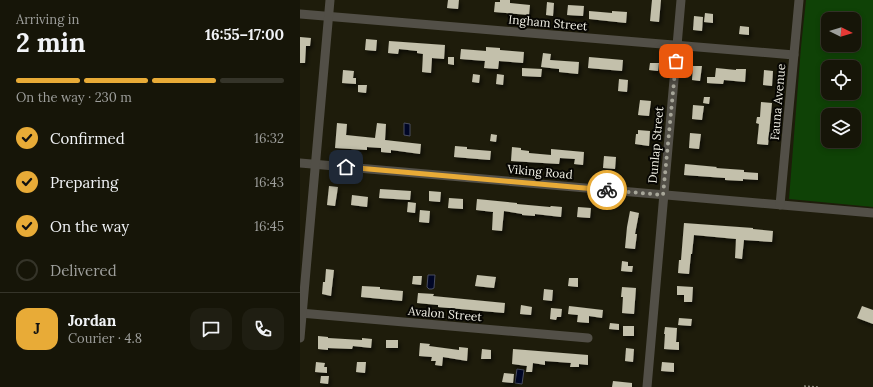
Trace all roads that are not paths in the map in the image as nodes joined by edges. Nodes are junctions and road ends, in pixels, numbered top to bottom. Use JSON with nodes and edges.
{"nodes":[{"id":1,"x":330,"y":0,"type":"edge"},
{"id":2,"x":681,"y":0,"type":"edge"},
{"id":3,"x":799,"y":0,"type":"edge"},
{"id":4,"x":300,"y":14,"type":"edge"},
{"id":5,"x":329,"y":16,"type":"junction"},
{"id":6,"x":677,"y":46,"type":"junction"},
{"id":7,"x":794,"y":55,"type":"junction"},
{"id":8,"x":300,"y":163,"type":"edge"},
{"id":9,"x":315,"y":165,"type":"junction"},
{"id":10,"x":663,"y":195,"type":"junction"},
{"id":11,"x":780,"y":205,"type":"junction"},
{"id":12,"x":873,"y":213,"type":"edge"},
{"id":13,"x":301,"y":314,"type":"edge"},
{"id":14,"x":300,"y":338,"type":"edge"},
{"id":15,"x":588,"y":338,"type":"dead end"},
{"id":16,"x":647,"y":387,"type":"edge"}],
"edges":[{"from":1,"to":5,"type":"street"},
{"from":2,"to":6,"type":"street","name":"Dunlap Street"},
{"from":3,"to":7,"type":"street","name":"Fauna Avenue"},
{"from":4,"to":5,"type":"street","name":"Ingham Street"},
{"from":5,"to":6,"type":"street","name":"Ingham Street"},
{"from":5,"to":9,"type":"street"},
{"from":6,"to":7,"type":"street","name":"Ingham Street"},
{"from":6,"to":10,"type":"street","name":"Dunlap Street"},
{"from":7,"to":11,"type":"street","name":"Fauna Avenue"},
{"from":8,"to":9,"type":"street","name":"Viking Road"},
{"from":9,"to":10,"type":"street","name":"Viking Road"},
{"from":9,"to":13,"type":"street"},
{"from":10,"to":11,"type":"street","name":"Viking Road"},
{"from":10,"to":16,"type":"street","name":"Dunlap Street"},
{"from":11,"to":12,"type":"street","name":"Viking Road"},
{"from":13,"to":14,"type":"street"},
{"from":13,"to":15,"type":"street","name":"Avalon Street"}]}
